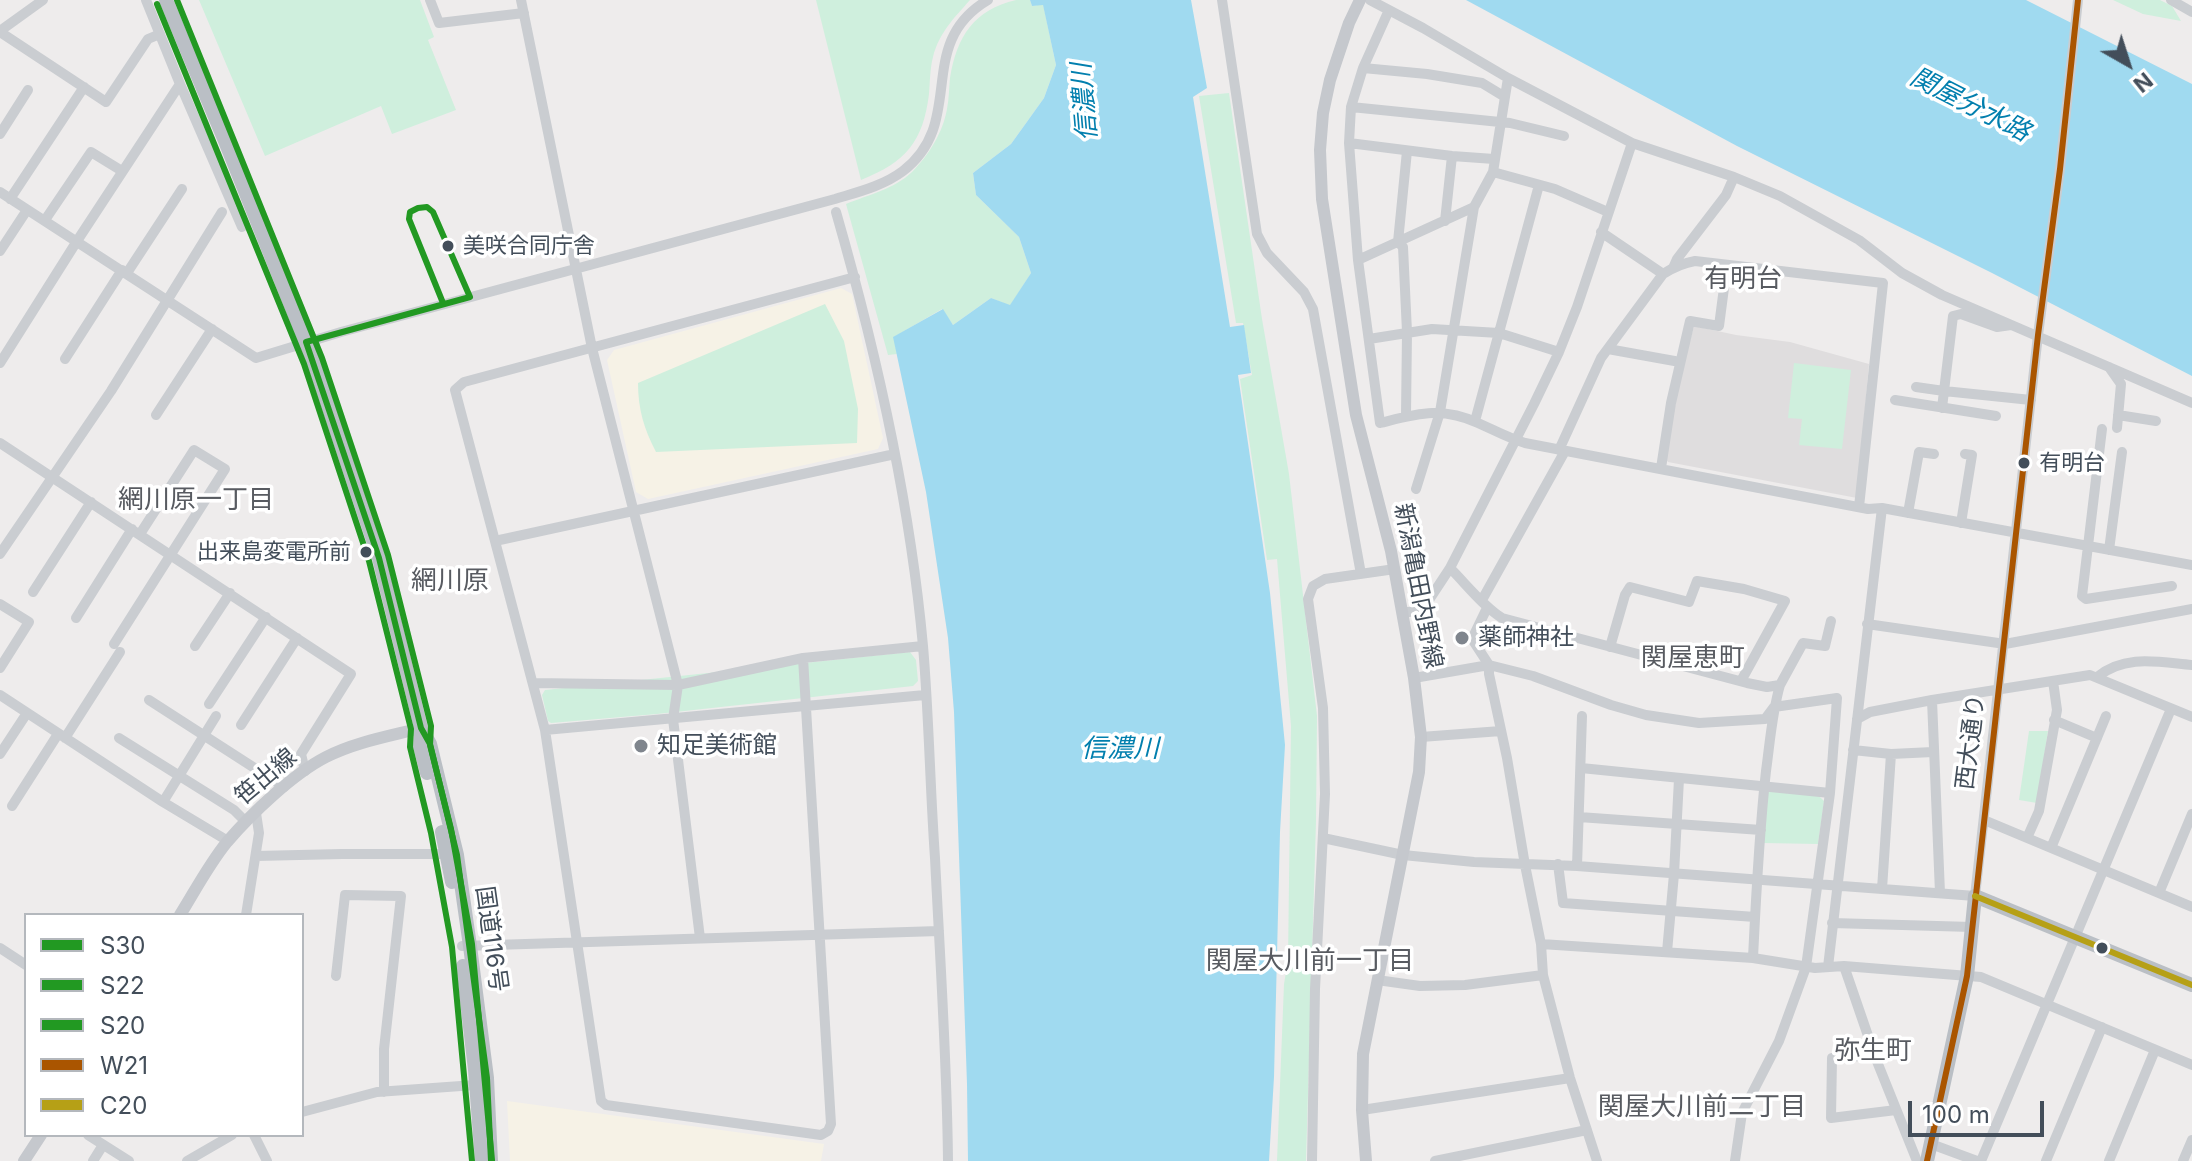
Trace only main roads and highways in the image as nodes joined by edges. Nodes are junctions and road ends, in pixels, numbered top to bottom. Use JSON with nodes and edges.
{"nodes":[{"id":1,"x":166,"y":0,"type":"edge"},
{"id":2,"x":1360,"y":0,"type":"edge"},
{"id":3,"x":421,"y":728,"type":"junction"},
{"id":4,"x":181,"y":913,"type":"edge"},
{"id":5,"x":466,"y":946,"type":"junction"},
{"id":6,"x":2192,"y":985,"type":"edge"},
{"id":7,"x":40,"y":1137,"type":"edge"},
{"id":8,"x":24,"y":1161,"type":"edge"},
{"id":9,"x":482,"y":1161,"type":"edge"},
{"id":10,"x":491,"y":1161,"type":"edge"},
{"id":11,"x":1366,"y":1161,"type":"edge"},
{"id":12,"x":1927,"y":1161,"type":"edge"}],
"edges":[{"from":1,"to":3,"type":"highway","name":"国道116号"},
{"from":2,"to":11,"type":"main road","name":"新潟亀田内野線"},
{"from":3,"to":4,"type":"main road","name":"笹出線"},
{"from":3,"to":5,"type":"highway","name":"国道116号"},
{"from":3,"to":5,"type":"highway","name":"国道116号"},
{"from":5,"to":9,"type":"highway","name":"国道116号"},
{"from":5,"to":10,"type":"highway","name":"国道116号"},
{"from":6,"to":12,"type":"highway","name":"西大通り"},
{"from":7,"to":8,"type":"main road"}]}
